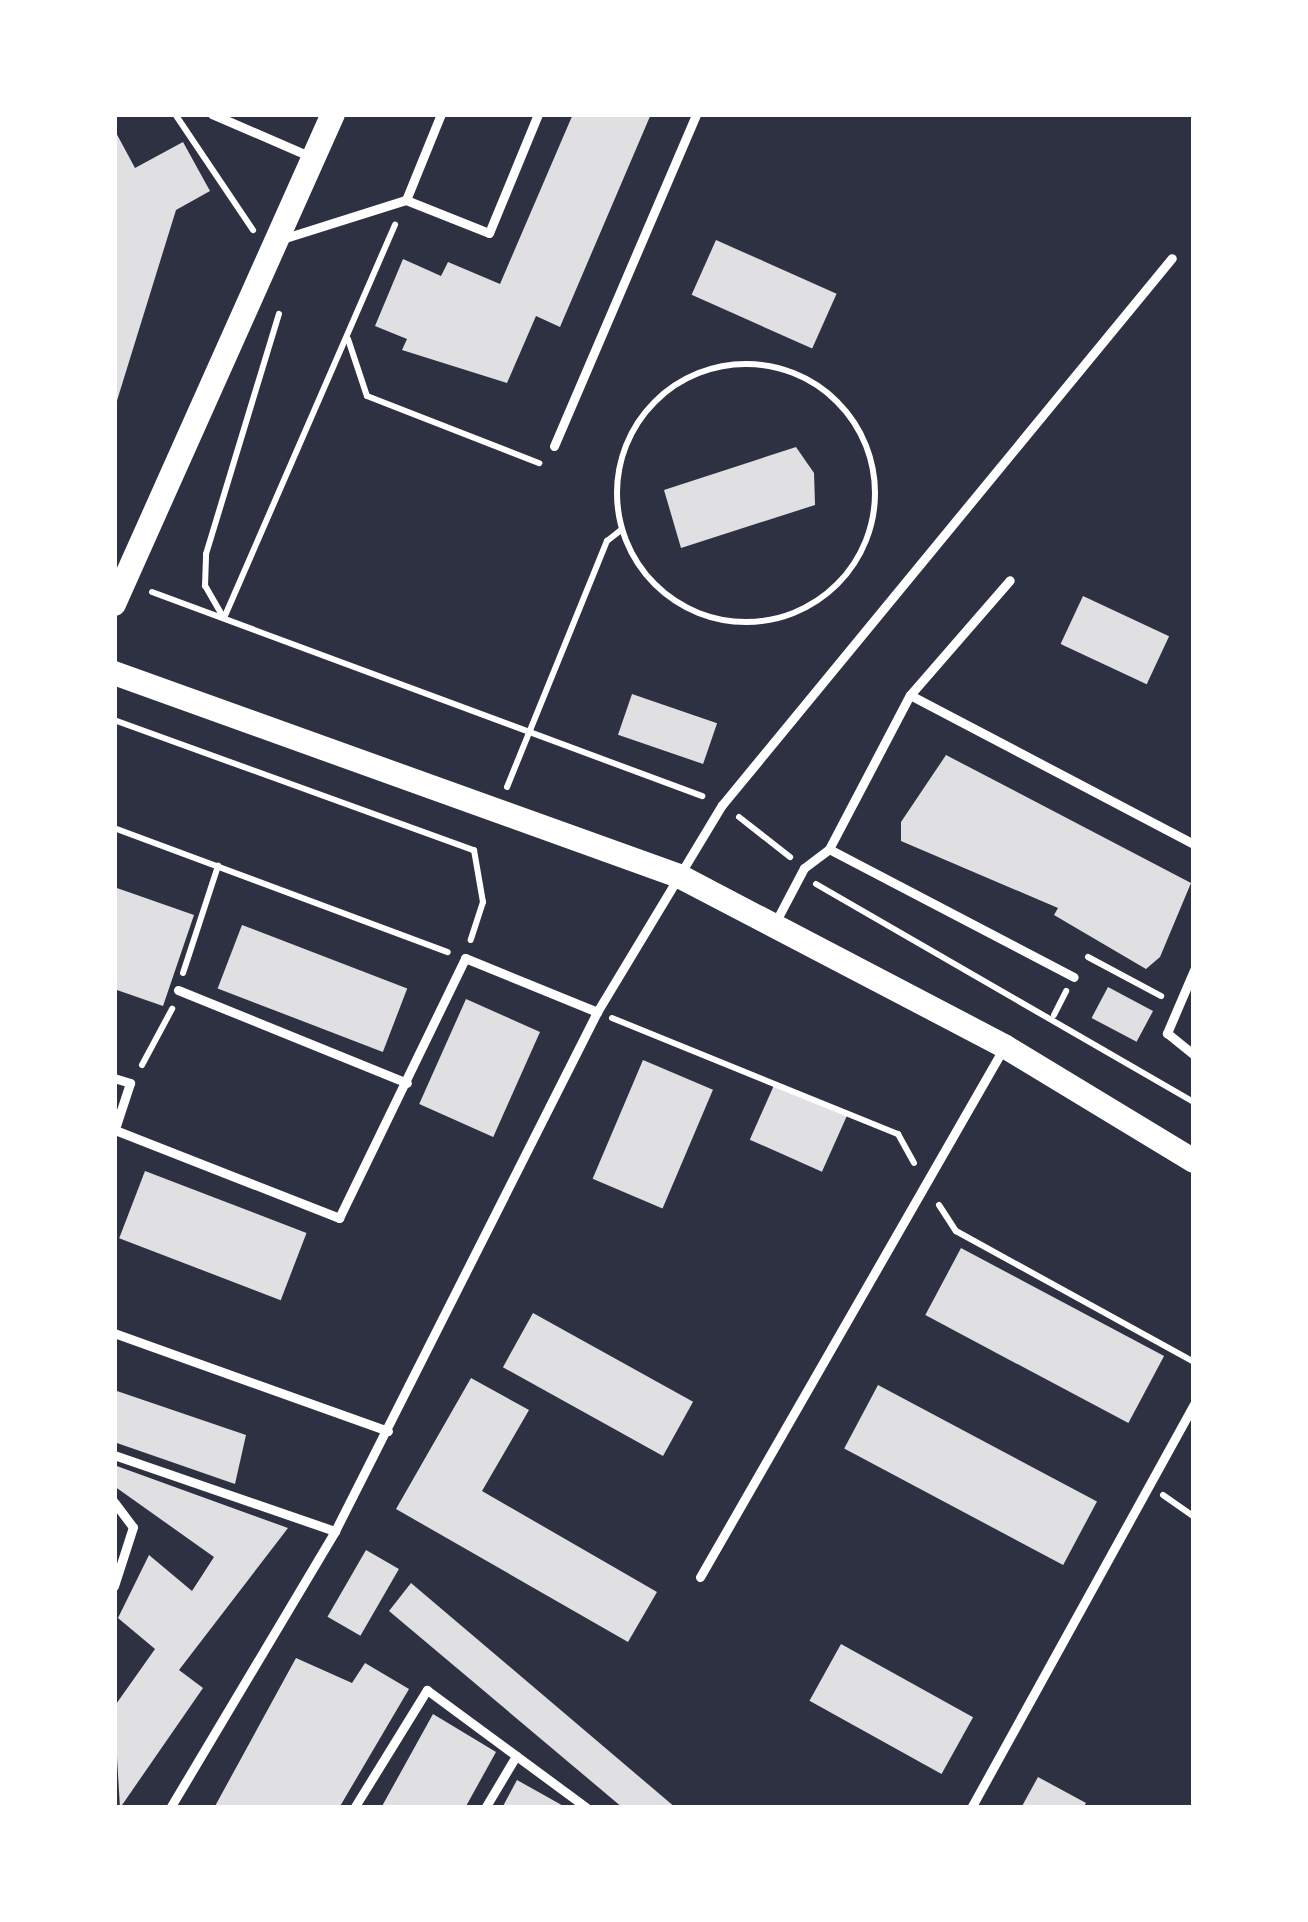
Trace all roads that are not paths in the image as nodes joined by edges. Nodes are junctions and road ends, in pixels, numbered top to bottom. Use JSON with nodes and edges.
{"nodes":[{"id":1,"x":212,"y":114,"type":"edge"},
{"id":2,"x":333,"y":114,"type":"edge"},
{"id":3,"x":441,"y":114,"type":"edge"},
{"id":4,"x":538,"y":114,"type":"edge"},
{"id":5,"x":696,"y":114,"type":"edge"},
{"id":6,"x":314,"y":159,"type":"junction"},
{"id":7,"x":406,"y":200,"type":"junction"},
{"id":8,"x":275,"y":242,"type":"junction"},
{"id":9,"x":1172,"y":258,"type":"dead end"},
{"id":10,"x":554,"y":446,"type":"road end"},
{"id":11,"x":1010,"y":580,"type":"dead end"},
{"id":12,"x":119,"y":592,"type":"edge"},
{"id":13,"x":114,"y":674,"type":"edge"},
{"id":14,"x":910,"y":695,"type":"junction"},
{"id":15,"x":1194,"y":844,"type":"edge"},
{"id":16,"x":829,"y":849,"type":"junction"},
{"id":17,"x":679,"y":876,"type":"junction"},
{"id":18,"x":775,"y":923,"type":"junction"},
{"id":19,"x":1194,"y":970,"type":"edge"},
{"id":20,"x":1074,"y":976,"type":"road end"},
{"id":21,"x":178,"y":990,"type":"dead end"},
{"id":22,"x":597,"y":1012,"type":"junction"},
{"id":23,"x":1004,"y":1046,"type":"junction"},
{"id":24,"x":1194,"y":1055,"type":"edge"},
{"id":25,"x":114,"y":1078,"type":"edge"},
{"id":26,"x":407,"y":1083,"type":"junction"},
{"id":27,"x":114,"y":1131,"type":"edge"},
{"id":28,"x":1194,"y":1161,"type":"edge"},
{"id":29,"x":114,"y":1333,"type":"edge"},
{"id":30,"x":1194,"y":1404,"type":"edge"},
{"id":31,"x":388,"y":1432,"type":"junction"},
{"id":32,"x":114,"y":1455,"type":"edge"},
{"id":33,"x":114,"y":1502,"type":"edge"},
{"id":34,"x":335,"y":1531,"type":"junction"},
{"id":35,"x":700,"y":1577,"type":"dead end"},
{"id":36,"x":114,"y":1586,"type":"edge"},
{"id":37,"x":516,"y":1756,"type":"junction"},
{"id":38,"x":170,"y":1808,"type":"edge"},
{"id":39,"x":354,"y":1808,"type":"edge"},
{"id":40,"x":485,"y":1808,"type":"edge"},
{"id":41,"x":587,"y":1808,"type":"edge"},
{"id":42,"x":971,"y":1808,"type":"edge"}],
"edges":[{"from":1,"to":6,"type":"lane"},
{"from":2,"to":6,"type":"main road"},
{"from":3,"to":7,"type":"lane"},
{"from":4,"to":7,"type":"lane"},
{"from":5,"to":10,"type":"lane"},
{"from":6,"to":8,"type":"main road"},
{"from":7,"to":8,"type":"lane"},
{"from":8,"to":12,"type":"main road"},
{"from":9,"to":17,"type":"lane"},
{"from":11,"to":14,"type":"lane"},
{"from":13,"to":17,"type":"main road"},
{"from":14,"to":15,"type":"lane"},
{"from":14,"to":16,"type":"lane"},
{"from":16,"to":18,"type":"lane"},
{"from":16,"to":20,"type":"lane"},
{"from":17,"to":18,"type":"main road"},
{"from":17,"to":22,"type":"lane"},
{"from":18,"to":23,"type":"main road"},
{"from":19,"to":24,"type":"lane"},
{"from":21,"to":26,"type":"lane"},
{"from":22,"to":26,"type":"lane"},
{"from":22,"to":31,"type":"lane"},
{"from":23,"to":28,"type":"main road"},
{"from":23,"to":35,"type":"lane"},
{"from":25,"to":27,"type":"lane"},
{"from":26,"to":27,"type":"lane"},
{"from":29,"to":31,"type":"lane"},
{"from":30,"to":42,"type":"lane"},
{"from":31,"to":34,"type":"lane"},
{"from":32,"to":34,"type":"lane"},
{"from":33,"to":36,"type":"lane"},
{"from":34,"to":38,"type":"lane"},
{"from":37,"to":39,"type":"lane"},
{"from":37,"to":40,"type":"lane"},
{"from":37,"to":41,"type":"lane"}]}
